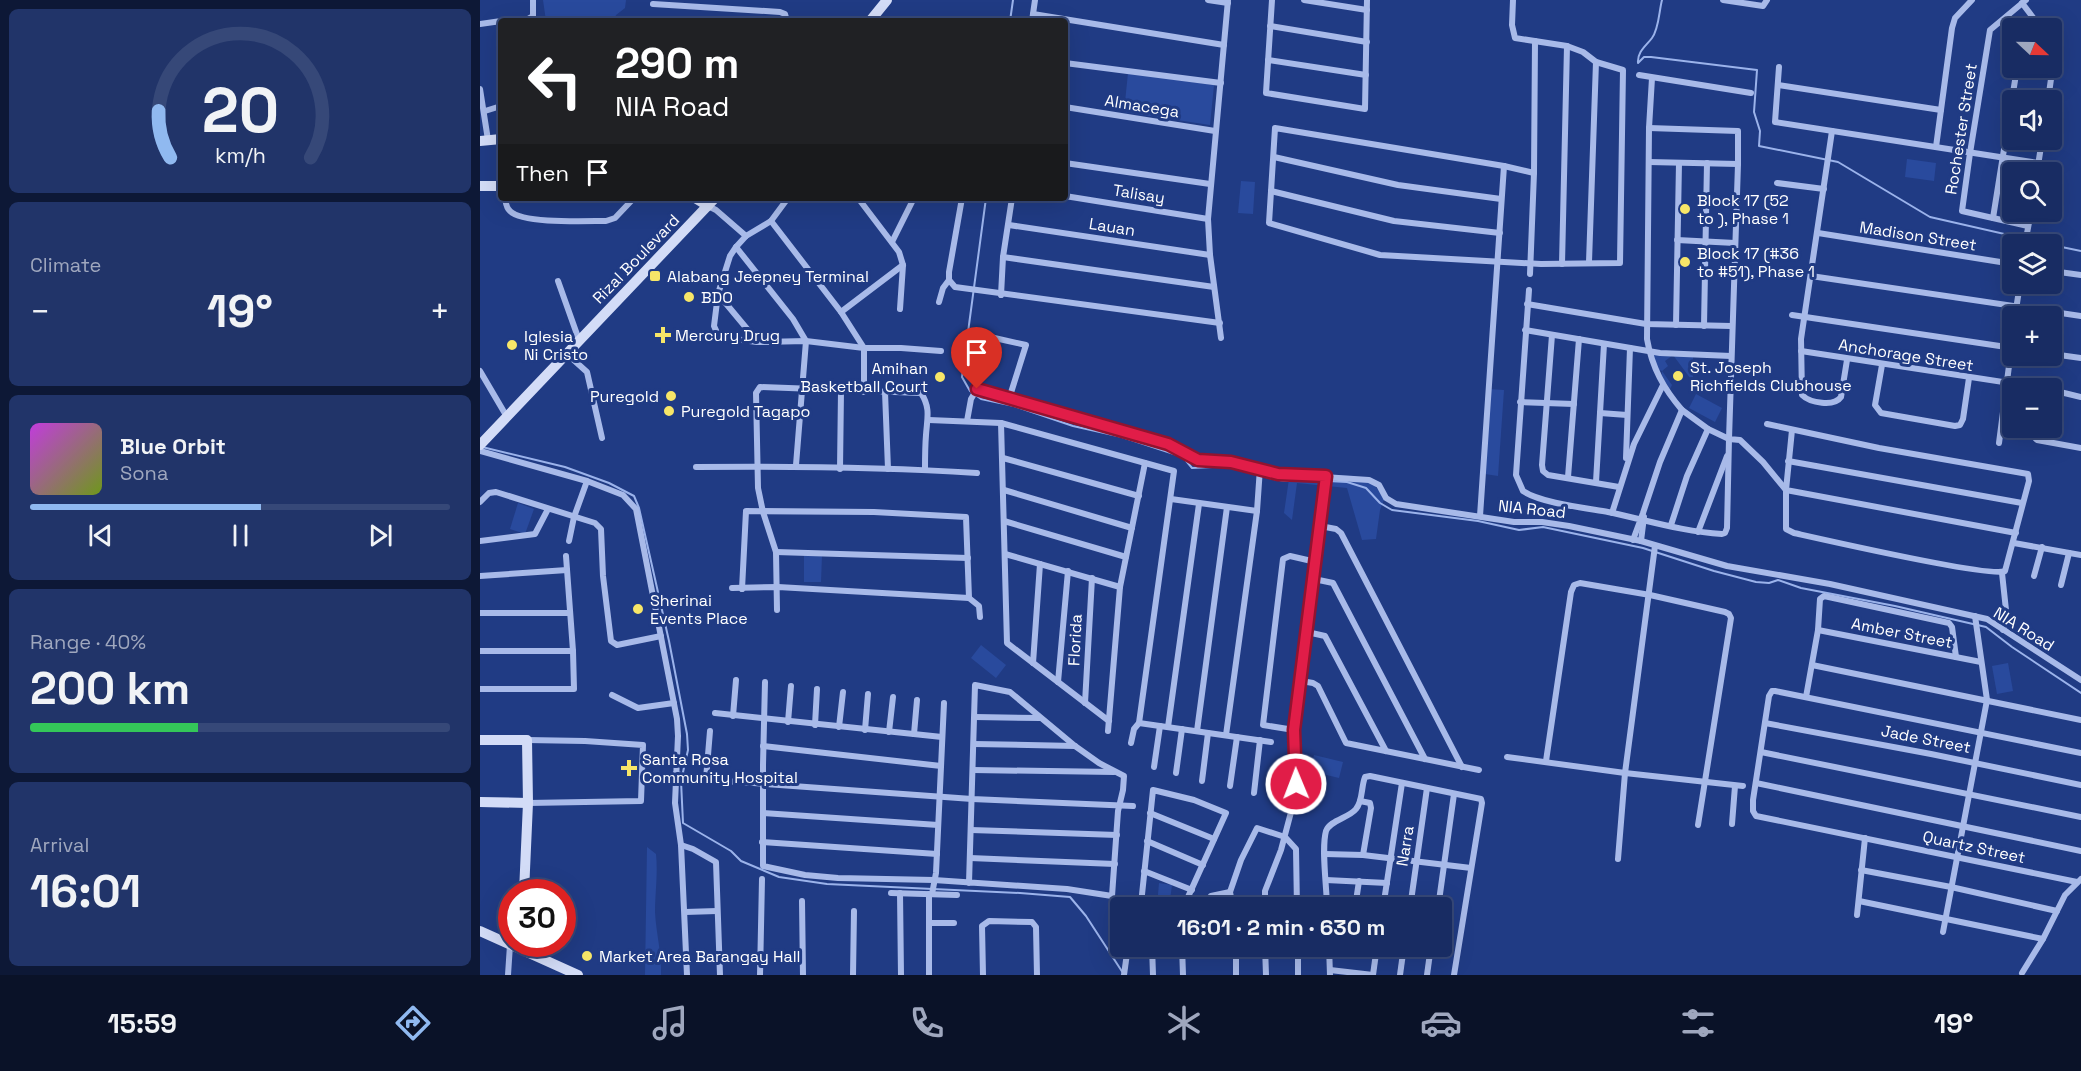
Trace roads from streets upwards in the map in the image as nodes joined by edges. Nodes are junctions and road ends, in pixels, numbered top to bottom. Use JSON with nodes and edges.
{"nodes":[{"id":1,"x":533,"y":0,"type":"edge"},
{"id":2,"x":887,"y":0,"type":"edge"},
{"id":3,"x":1035,"y":0,"type":"edge"},
{"id":4,"x":1208,"y":0,"type":"edge"},
{"id":5,"x":1272,"y":0,"type":"edge"},
{"id":6,"x":1304,"y":0,"type":"edge"},
{"id":7,"x":1367,"y":0,"type":"edge"},
{"id":8,"x":1513,"y":0,"type":"edge"},
{"id":9,"x":1725,"y":0,"type":"edge"},
{"id":10,"x":1767,"y":0,"type":"edge"},
{"id":11,"x":1972,"y":0,"type":"edge"},
{"id":12,"x":1228,"y":2,"type":"edge"},
{"id":13,"x":2024,"y":2,"type":"edge"},
{"id":14,"x":653,"y":4,"type":"dead end"},
{"id":15,"x":1367,"y":10,"type":"junction"},
{"id":16,"x":1033,"y":17,"type":"edge"},
{"id":17,"x":530,"y":18,"type":"edge"},
{"id":18,"x":786,"y":18,"type":"edge"},
{"id":19,"x":872,"y":18,"type":"edge"},
{"id":20,"x":2034,"y":18,"type":"edge"},
{"id":21,"x":498,"y":22,"type":"edge"},
{"id":22,"x":1068,"y":22,"type":"edge"},
{"id":23,"x":480,"y":24,"type":"edge"},
{"id":24,"x":1270,"y":26,"type":"junction"},
{"id":25,"x":1535,"y":41,"type":"junction"},
{"id":26,"x":1367,"y":42,"type":"junction"},
{"id":27,"x":1224,"y":45,"type":"junction"},
{"id":28,"x":1567,"y":46,"type":"junction"},
{"id":29,"x":1268,"y":60,"type":"junction"},
{"id":30,"x":1596,"y":62,"type":"junction"},
{"id":31,"x":1068,"y":63,"type":"edge"},
{"id":32,"x":1779,"y":67,"type":"dead end"},
{"id":33,"x":1366,"y":75,"type":"junction"},
{"id":34,"x":1639,"y":75,"type":"dead end"},
{"id":35,"x":1652,"y":78,"type":"junction"},
{"id":36,"x":2015,"y":78,"type":"edge"},
{"id":37,"x":1221,"y":82,"type":"junction"},
{"id":38,"x":1778,"y":85,"type":"junction"},
{"id":39,"x":480,"y":89,"type":"edge"},
{"id":40,"x":1751,"y":93,"type":"dead end"},
{"id":41,"x":498,"y":107,"type":"edge"},
{"id":42,"x":1068,"y":108,"type":"edge"},
{"id":43,"x":1941,"y":110,"type":"junction"},
{"id":44,"x":485,"y":111,"type":"junction"},
{"id":45,"x":1649,"y":128,"type":"junction"},
{"id":46,"x":1832,"y":131,"type":"junction"},
{"id":47,"x":1215,"y":132,"type":"junction"},
{"id":48,"x":484,"y":140,"type":"edge"},
{"id":49,"x":1936,"y":147,"type":"junction"},
{"id":50,"x":1970,"y":153,"type":"junction"},
{"id":51,"x":1274,"y":157,"type":"junction"},
{"id":52,"x":2003,"y":158,"type":"junction"},
{"id":53,"x":1649,"y":162,"type":"junction"},
{"id":54,"x":2031,"y":162,"type":"edge"},
{"id":55,"x":1068,"y":163,"type":"edge"},
{"id":56,"x":1679,"y":163,"type":"junction"},
{"id":57,"x":1707,"y":164,"type":"junction"},
{"id":58,"x":1738,"y":164,"type":"junction"},
{"id":59,"x":1504,"y":166,"type":"junction"},
{"id":60,"x":1534,"y":173,"type":"junction"},
{"id":61,"x":1777,"y":183,"type":"dead end"},
{"id":62,"x":1210,"y":184,"type":"junction"},
{"id":63,"x":480,"y":186,"type":"edge"},
{"id":64,"x":498,"y":186,"type":"edge"},
{"id":65,"x":1824,"y":189,"type":"junction"},
{"id":66,"x":1271,"y":191,"type":"junction"},
{"id":67,"x":1068,"y":196,"type":"edge"},
{"id":68,"x":1501,"y":199,"type":"junction"},
{"id":69,"x":506,"y":201,"type":"edge"},
{"id":70,"x":631,"y":201,"type":"edge"},
{"id":71,"x":786,"y":201,"type":"edge"},
{"id":72,"x":860,"y":201,"type":"edge"},
{"id":73,"x":912,"y":201,"type":"edge"},
{"id":74,"x":962,"y":201,"type":"edge"},
{"id":75,"x":1012,"y":201,"type":"edge"},
{"id":76,"x":711,"y":202,"type":"edge"},
{"id":77,"x":1993,"y":218,"type":"junction"},
{"id":78,"x":1208,"y":219,"type":"junction"},
{"id":79,"x":771,"y":221,"type":"junction"},
{"id":80,"x":2029,"y":222,"type":"edge"},
{"id":81,"x":1009,"y":225,"type":"junction"},
{"id":82,"x":2028,"y":226,"type":"junction"},
{"id":83,"x":1500,"y":233,"type":"junction"},
{"id":84,"x":1818,"y":234,"type":"junction"},
{"id":85,"x":2027,"y":234,"type":"edge"},
{"id":86,"x":746,"y":236,"type":"junction"},
{"id":87,"x":1677,"y":240,"type":"junction"},
{"id":88,"x":892,"y":242,"type":"junction"},
{"id":89,"x":1706,"y":243,"type":"junction"},
{"id":90,"x":1735,"y":243,"type":"junction"},
{"id":91,"x":736,"y":247,"type":"junction"},
{"id":92,"x":1210,"y":255,"type":"junction"},
{"id":93,"x":1004,"y":257,"type":"junction"},
{"id":94,"x":1498,"y":261,"type":"junction"},
{"id":95,"x":1589,"y":262,"type":"junction"},
{"id":96,"x":2002,"y":262,"type":"edge"},
{"id":97,"x":1531,"y":263,"type":"junction"},
{"id":98,"x":1562,"y":264,"type":"junction"},
{"id":99,"x":903,"y":265,"type":"junction"},
{"id":100,"x":2062,"y":272,"type":"edge"},
{"id":101,"x":1530,"y":274,"type":"dead end"},
{"id":102,"x":2081,"y":275,"type":"edge"},
{"id":103,"x":1811,"y":276,"type":"junction"},
{"id":104,"x":949,"y":280,"type":"junction"},
{"id":105,"x":558,"y":281,"type":"dead end"},
{"id":106,"x":1214,"y":287,"type":"junction"},
{"id":107,"x":1529,"y":290,"type":"dead end"},
{"id":108,"x":718,"y":294,"type":"junction"},
{"id":109,"x":2019,"y":294,"type":"edge"},
{"id":110,"x":1001,"y":295,"type":"junction"},
{"id":111,"x":939,"y":302,"type":"dead end"},
{"id":112,"x":1527,"y":304,"type":"junction"},
{"id":113,"x":2017,"y":306,"type":"joint"},
{"id":114,"x":900,"y":309,"type":"dead end"},
{"id":115,"x":841,"y":312,"type":"junction"},
{"id":116,"x":2062,"y":313,"type":"edge"},
{"id":117,"x":1792,"y":315,"type":"dead end"},
{"id":118,"x":2081,"y":316,"type":"edge"},
{"id":119,"x":1805,"y":317,"type":"junction"},
{"id":120,"x":1220,"y":323,"type":"junction"},
{"id":121,"x":1646,"y":324,"type":"junction"},
{"id":122,"x":1676,"y":325,"type":"junction"},
{"id":123,"x":1704,"y":326,"type":"junction"},
{"id":124,"x":1731,"y":326,"type":"junction"},
{"id":125,"x":1525,"y":330,"type":"junction"},
{"id":126,"x":1552,"y":335,"type":"junction"},
{"id":127,"x":1221,"y":338,"type":"dead end"},
{"id":128,"x":1579,"y":339,"type":"junction"},
{"id":129,"x":579,"y":341,"type":"junction"},
{"id":130,"x":806,"y":341,"type":"junction"},
{"id":131,"x":758,"y":342,"type":"junction"},
{"id":132,"x":1604,"y":344,"type":"junction"},
{"id":133,"x":2002,"y":347,"type":"edge"},
{"id":134,"x":864,"y":348,"type":"junction"},
{"id":135,"x":1630,"y":348,"type":"junction"},
{"id":136,"x":941,"y":351,"type":"dead end"},
{"id":137,"x":1801,"y":351,"type":"junction"},
{"id":138,"x":1649,"y":352,"type":"junction"},
{"id":139,"x":567,"y":354,"type":"junction"},
{"id":140,"x":2062,"y":355,"type":"edge"},
{"id":141,"x":1731,"y":356,"type":"junction"},
{"id":142,"x":2081,"y":358,"type":"edge"},
{"id":143,"x":1847,"y":360,"type":"junction"},
{"id":144,"x":1882,"y":365,"type":"junction"},
{"id":145,"x":480,"y":371,"type":"edge"},
{"id":146,"x":1970,"y":378,"type":"junction"},
{"id":147,"x":2002,"y":382,"type":"edge"},
{"id":148,"x":1663,"y":385,"type":"junction"},
{"id":149,"x":802,"y":389,"type":"junction"},
{"id":150,"x":977,"y":389,"type":"junction"},
{"id":151,"x":841,"y":391,"type":"junction"},
{"id":152,"x":864,"y":392,"type":"junction"},
{"id":153,"x":885,"y":392,"type":"junction"},
{"id":154,"x":2062,"y":392,"type":"edge"},
{"id":155,"x":2081,"y":397,"type":"edge"},
{"id":156,"x":1009,"y":399,"type":"junction"},
{"id":157,"x":1521,"y":402,"type":"junction"},
{"id":158,"x":1547,"y":403,"type":"junction"},
{"id":159,"x":1574,"y":404,"type":"junction"},
{"id":160,"x":1682,"y":410,"type":"junction"},
{"id":161,"x":1600,"y":413,"type":"junction"},
{"id":162,"x":1627,"y":415,"type":"junction"},
{"id":163,"x":507,"y":417,"type":"junction"},
{"id":164,"x":929,"y":420,"type":"junction"},
{"id":165,"x":2002,"y":420,"type":"edge"},
{"id":166,"x":967,"y":421,"type":"junction"},
{"id":167,"x":1001,"y":423,"type":"junction"},
{"id":168,"x":1767,"y":424,"type":"dead end"},
{"id":169,"x":1708,"y":429,"type":"junction"},
{"id":170,"x":1792,"y":430,"type":"junction"},
{"id":171,"x":602,"y":438,"type":"dead end"},
{"id":172,"x":2036,"y":438,"type":"edge"},
{"id":173,"x":1729,"y":439,"type":"junction"},
{"id":174,"x":1999,"y":443,"type":"dead end"},
{"id":175,"x":481,"y":446,"type":"edge"},
{"id":176,"x":2081,"y":448,"type":"edge"},
{"id":177,"x":1728,"y":452,"type":"junction"},
{"id":178,"x":1003,"y":458,"type":"junction"},
{"id":179,"x":1788,"y":461,"type":"junction"},
{"id":180,"x":1145,"y":463,"type":"junction"},
{"id":181,"x":796,"y":465,"type":"junction"},
{"id":182,"x":757,"y":466,"type":"junction"},
{"id":183,"x":1625,"y":466,"type":"junction"},
{"id":184,"x":696,"y":467,"type":"dead end"},
{"id":185,"x":840,"y":469,"type":"junction"},
{"id":186,"x":888,"y":469,"type":"junction"},
{"id":187,"x":925,"y":470,"type":"junction"},
{"id":188,"x":1260,"y":471,"type":"junction"},
{"id":189,"x":977,"y":473,"type":"dead end"},
{"id":190,"x":1326,"y":476,"type":"junction"},
{"id":191,"x":1568,"y":477,"type":"junction"},
{"id":192,"x":587,"y":481,"type":"junction"},
{"id":193,"x":1596,"y":482,"type":"junction"},
{"id":194,"x":1619,"y":487,"type":"junction"},
{"id":195,"x":1004,"y":490,"type":"junction"},
{"id":196,"x":1786,"y":490,"type":"junction"},
{"id":197,"x":1139,"y":496,"type":"junction"},
{"id":198,"x":1171,"y":499,"type":"junction"},
{"id":199,"x":480,"y":502,"type":"edge"},
{"id":200,"x":2022,"y":503,"type":"junction"},
{"id":201,"x":1199,"y":504,"type":"junction"},
{"id":202,"x":1227,"y":507,"type":"junction"},
{"id":203,"x":548,"y":509,"type":"junction"},
{"id":204,"x":1257,"y":511,"type":"junction"},
{"id":205,"x":763,"y":512,"type":"junction"},
{"id":206,"x":1612,"y":513,"type":"junction"},
{"id":207,"x":574,"y":516,"type":"junction"},
{"id":208,"x":1480,"y":516,"type":"junction"},
{"id":209,"x":1643,"y":517,"type":"junction"},
{"id":210,"x":1004,"y":521,"type":"junction"},
{"id":211,"x":1671,"y":525,"type":"junction"},
{"id":212,"x":1320,"y":526,"type":"junction"},
{"id":213,"x":1132,"y":528,"type":"junction"},
{"id":214,"x":1698,"y":532,"type":"junction"},
{"id":215,"x":2016,"y":532,"type":"junction"},
{"id":216,"x":1633,"y":540,"type":"junction"},
{"id":217,"x":480,"y":541,"type":"edge"},
{"id":218,"x":568,"y":541,"type":"dead end"},
{"id":219,"x":1641,"y":541,"type":"junction"},
{"id":220,"x":2014,"y":543,"type":"junction"},
{"id":221,"x":1655,"y":546,"type":"junction"},
{"id":222,"x":2042,"y":547,"type":"junction"},
{"id":223,"x":776,"y":552,"type":"junction"},
{"id":224,"x":2069,"y":553,"type":"junction"},
{"id":225,"x":1005,"y":554,"type":"junction"},
{"id":226,"x":2081,"y":555,"type":"edge"},
{"id":227,"x":566,"y":556,"type":"dead end"},
{"id":228,"x":1126,"y":557,"type":"junction"},
{"id":229,"x":968,"y":558,"type":"junction"},
{"id":230,"x":1316,"y":561,"type":"junction"},
{"id":231,"x":1040,"y":564,"type":"junction"},
{"id":232,"x":567,"y":570,"type":"junction"},
{"id":233,"x":1068,"y":572,"type":"junction"},
{"id":234,"x":2002,"y":573,"type":"junction"},
{"id":235,"x":480,"y":576,"type":"edge"},
{"id":236,"x":2034,"y":576,"type":"dead end"},
{"id":237,"x":1092,"y":578,"type":"junction"},
{"id":238,"x":1314,"y":579,"type":"junction"},
{"id":239,"x":2061,"y":585,"type":"dead end"},
{"id":240,"x":778,"y":587,"type":"junction"},
{"id":241,"x":1120,"y":587,"type":"junction"},
{"id":242,"x":732,"y":588,"type":"dead end"},
{"id":243,"x":742,"y":589,"type":"junction"},
{"id":244,"x":1650,"y":595,"type":"junction"},
{"id":245,"x":969,"y":598,"type":"junction"},
{"id":246,"x":777,"y":610,"type":"dead end"},
{"id":247,"x":480,"y":613,"type":"edge"},
{"id":248,"x":570,"y":613,"type":"junction"},
{"id":249,"x":980,"y":617,"type":"dead end"},
{"id":250,"x":1975,"y":621,"type":"junction"},
{"id":251,"x":1818,"y":630,"type":"junction"},
{"id":252,"x":2003,"y":630,"type":"junction"},
{"id":253,"x":1307,"y":632,"type":"junction"},
{"id":254,"x":661,"y":636,"type":"junction"},
{"id":255,"x":480,"y":651,"type":"edge"},
{"id":256,"x":573,"y":651,"type":"junction"},
{"id":257,"x":1956,"y":657,"type":"junction"},
{"id":258,"x":1981,"y":662,"type":"junction"},
{"id":259,"x":1033,"y":663,"type":"junction"},
{"id":260,"x":1812,"y":665,"type":"junction"},
{"id":261,"x":736,"y":680,"type":"dead end"},
{"id":262,"x":2081,"y":680,"type":"edge"},
{"id":263,"x":1300,"y":681,"type":"junction"},
{"id":264,"x":765,"y":682,"type":"dead end"},
{"id":265,"x":1058,"y":682,"type":"junction"},
{"id":266,"x":791,"y":686,"type":"dead end"},
{"id":267,"x":480,"y":689,"type":"edge"},
{"id":268,"x":817,"y":689,"type":"dead end"},
{"id":269,"x":843,"y":692,"type":"dead end"},
{"id":270,"x":868,"y":694,"type":"dead end"},
{"id":271,"x":612,"y":695,"type":"dead end"},
{"id":272,"x":893,"y":697,"type":"dead end"},
{"id":273,"x":1806,"y":697,"type":"junction"},
{"id":274,"x":917,"y":700,"type":"dead end"},
{"id":275,"x":1987,"y":700,"type":"junction"},
{"id":276,"x":674,"y":703,"type":"junction"},
{"id":277,"x":944,"y":703,"type":"dead end"},
{"id":278,"x":1085,"y":703,"type":"junction"},
{"id":279,"x":715,"y":713,"type":"dead end"},
{"id":280,"x":733,"y":716,"type":"junction"},
{"id":281,"x":975,"y":717,"type":"junction"},
{"id":282,"x":1041,"y":718,"type":"junction"},
{"id":283,"x":764,"y":719,"type":"junction"},
{"id":284,"x":2081,"y":720,"type":"edge"},
{"id":285,"x":1109,"y":721,"type":"junction"},
{"id":286,"x":788,"y":722,"type":"junction"},
{"id":287,"x":1139,"y":723,"type":"junction"},
{"id":288,"x":1765,"y":723,"type":"junction"},
{"id":289,"x":815,"y":725,"type":"junction"},
{"id":290,"x":1160,"y":726,"type":"junction"},
{"id":291,"x":839,"y":727,"type":"junction"},
{"id":292,"x":1168,"y":727,"type":"junction"},
{"id":293,"x":1182,"y":729,"type":"junction"},
{"id":294,"x":710,"y":730,"type":"dead end"},
{"id":295,"x":865,"y":730,"type":"junction"},
{"id":296,"x":1294,"y":730,"type":"junction"},
{"id":297,"x":1108,"y":731,"type":"dead end"},
{"id":298,"x":1197,"y":731,"type":"junction"},
{"id":299,"x":889,"y":732,"type":"junction"},
{"id":300,"x":1982,"y":732,"type":"junction"},
{"id":301,"x":1208,"y":733,"type":"junction"},
{"id":302,"x":914,"y":734,"type":"junction"},
{"id":303,"x":1226,"y":735,"type":"junction"},
{"id":304,"x":942,"y":737,"type":"junction"},
{"id":305,"x":1237,"y":737,"type":"junction"},
{"id":306,"x":480,"y":740,"type":"edge"},
{"id":307,"x":527,"y":740,"type":"junction"},
{"id":308,"x":1260,"y":740,"type":"junction"},
{"id":309,"x":1271,"y":742,"type":"dead end"},
{"id":310,"x":1131,"y":743,"type":"dead end"},
{"id":311,"x":974,"y":744,"type":"junction"},
{"id":312,"x":763,"y":746,"type":"junction"},
{"id":313,"x":1075,"y":746,"type":"junction"},
{"id":314,"x":1386,"y":750,"type":"junction"},
{"id":315,"x":1761,"y":752,"type":"junction"},
{"id":316,"x":2081,"y":753,"type":"edge"},
{"id":317,"x":1507,"y":757,"type":"dead end"},
{"id":318,"x":1425,"y":759,"type":"junction"},
{"id":319,"x":1546,"y":761,"type":"junction"},
{"id":320,"x":1976,"y":762,"type":"junction"},
{"id":321,"x":1098,"y":763,"type":"junction"},
{"id":322,"x":940,"y":766,"type":"junction"},
{"id":323,"x":1154,"y":767,"type":"dead end"},
{"id":324,"x":1462,"y":767,"type":"junction"},
{"id":325,"x":973,"y":770,"type":"junction"},
{"id":326,"x":1479,"y":770,"type":"dead end"},
{"id":327,"x":1096,"y":772,"type":"junction"},
{"id":328,"x":1116,"y":772,"type":"junction"},
{"id":329,"x":1176,"y":773,"type":"dead end"},
{"id":330,"x":1625,"y":773,"type":"junction"},
{"id":331,"x":677,"y":774,"type":"junction"},
{"id":332,"x":706,"y":779,"type":"junction"},
{"id":333,"x":1202,"y":781,"type":"dead end"},
{"id":334,"x":763,"y":783,"type":"junction"},
{"id":335,"x":1402,"y":783,"type":"junction"},
{"id":336,"x":1705,"y":783,"type":"junction"},
{"id":337,"x":1756,"y":783,"type":"junction"},
{"id":338,"x":2081,"y":785,"type":"edge"},
{"id":339,"x":1230,"y":786,"type":"dead end"},
{"id":340,"x":1736,"y":786,"type":"junction"},
{"id":341,"x":1743,"y":786,"type":"dead end"},
{"id":342,"x":1428,"y":788,"type":"junction"},
{"id":343,"x":1254,"y":793,"type":"dead end"},
{"id":344,"x":1454,"y":794,"type":"junction"},
{"id":345,"x":1971,"y":794,"type":"junction"},
{"id":346,"x":939,"y":796,"type":"junction"},
{"id":347,"x":972,"y":799,"type":"junction"},
{"id":348,"x":1360,"y":801,"type":"junction"},
{"id":349,"x":480,"y":802,"type":"edge"},
{"id":350,"x":528,"y":802,"type":"junction"},
{"id":351,"x":1119,"y":805,"type":"junction"},
{"id":352,"x":1132,"y":806,"type":"dead end"},
{"id":353,"x":763,"y":813,"type":"junction"},
{"id":354,"x":1150,"y":813,"type":"junction"},
{"id":355,"x":2081,"y":817,"type":"edge"},
{"id":356,"x":1732,"y":824,"type":"dead end"},
{"id":357,"x":938,"y":825,"type":"junction"},
{"id":358,"x":1698,"y":825,"type":"dead end"},
{"id":359,"x":1964,"y":826,"type":"junction"},
{"id":360,"x":971,"y":830,"type":"junction"},
{"id":361,"x":1117,"y":835,"type":"junction"},
{"id":362,"x":1285,"y":837,"type":"junction"},
{"id":363,"x":1865,"y":838,"type":"junction"},
{"id":364,"x":1214,"y":839,"type":"junction"},
{"id":365,"x":1147,"y":841,"type":"junction"},
{"id":366,"x":762,"y":842,"type":"junction"},
{"id":367,"x":681,"y":845,"type":"junction"},
{"id":368,"x":2081,"y":850,"type":"edge"},
{"id":369,"x":937,"y":854,"type":"junction"},
{"id":370,"x":1325,"y":854,"type":"junction"},
{"id":371,"x":1363,"y":855,"type":"junction"},
{"id":372,"x":970,"y":858,"type":"junction"},
{"id":373,"x":1391,"y":858,"type":"junction"},
{"id":374,"x":1958,"y":858,"type":"junction"},
{"id":375,"x":1618,"y":859,"type":"dead end"},
{"id":376,"x":1416,"y":861,"type":"junction"},
{"id":377,"x":1115,"y":864,"type":"junction"},
{"id":378,"x":1203,"y":865,"type":"junction"},
{"id":379,"x":1444,"y":865,"type":"junction"},
{"id":380,"x":1471,"y":868,"type":"junction"},
{"id":381,"x":1861,"y":870,"type":"junction"},
{"id":382,"x":1144,"y":872,"type":"junction"},
{"id":383,"x":525,"y":879,"type":"edge"},
{"id":384,"x":762,"y":879,"type":"dead end"},
{"id":385,"x":1326,"y":880,"type":"junction"},
{"id":386,"x":1359,"y":880,"type":"junction"},
{"id":387,"x":2079,"y":880,"type":"edge"},
{"id":388,"x":969,"y":883,"type":"junction"},
{"id":389,"x":1387,"y":883,"type":"junction"},
{"id":390,"x":1951,"y":887,"type":"junction"},
{"id":391,"x":932,"y":889,"type":"junction"},
{"id":392,"x":1192,"y":890,"type":"junction"},
{"id":393,"x":1230,"y":892,"type":"junction"},
{"id":394,"x":891,"y":893,"type":"dead end"},
{"id":395,"x":900,"y":893,"type":"junction"},
{"id":396,"x":957,"y":895,"type":"dead end"},
{"id":397,"x":1211,"y":896,"type":"dead end"},
{"id":398,"x":1142,"y":897,"type":"edge"},
{"id":399,"x":1189,"y":897,"type":"edge"},
{"id":400,"x":1231,"y":897,"type":"edge"},
{"id":401,"x":1265,"y":897,"type":"edge"},
{"id":402,"x":1297,"y":897,"type":"edge"},
{"id":403,"x":1327,"y":897,"type":"edge"},
{"id":404,"x":1357,"y":897,"type":"edge"},
{"id":405,"x":1385,"y":897,"type":"edge"},
{"id":406,"x":1411,"y":897,"type":"edge"},
{"id":407,"x":1439,"y":897,"type":"edge"},
{"id":408,"x":801,"y":901,"type":"dead end"},
{"id":409,"x":1859,"y":901,"type":"junction"},
{"id":410,"x":2057,"y":910,"type":"junction"},
{"id":411,"x":717,"y":911,"type":"junction"},
{"id":412,"x":854,"y":911,"type":"dead end"},
{"id":413,"x":685,"y":912,"type":"junction"},
{"id":414,"x":1857,"y":915,"type":"dead end"},
{"id":415,"x":1945,"y":920,"type":"junction"},
{"id":416,"x":929,"y":923,"type":"junction"},
{"id":417,"x":954,"y":923,"type":"dead end"},
{"id":418,"x":480,"y":932,"type":"edge"},
{"id":419,"x":1943,"y":932,"type":"dead end"},
{"id":420,"x":498,"y":939,"type":"edge"},
{"id":421,"x":2043,"y":939,"type":"junction"},
{"id":422,"x":514,"y":957,"type":"edge"},
{"id":423,"x":540,"y":957,"type":"edge"},
{"id":424,"x":1126,"y":957,"type":"edge"},
{"id":425,"x":1152,"y":957,"type":"edge"},
{"id":426,"x":1182,"y":957,"type":"edge"},
{"id":427,"x":1236,"y":957,"type":"edge"},
{"id":428,"x":1265,"y":957,"type":"edge"},
{"id":429,"x":1298,"y":957,"type":"edge"},
{"id":430,"x":1329,"y":957,"type":"edge"},
{"id":431,"x":1375,"y":957,"type":"edge"},
{"id":432,"x":1402,"y":957,"type":"edge"},
{"id":433,"x":1429,"y":957,"type":"edge"},
{"id":434,"x":1330,"y":972,"type":"edge"},
{"id":435,"x":2022,"y":973,"type":"dead end"},
{"id":436,"x":1356,"y":974,"type":"edge"},
{"id":437,"x":508,"y":975,"type":"edge"},
{"id":438,"x":578,"y":975,"type":"edge"},
{"id":439,"x":687,"y":975,"type":"edge"},
{"id":440,"x":720,"y":975,"type":"edge"},
{"id":441,"x":760,"y":975,"type":"edge"},
{"id":442,"x":803,"y":975,"type":"edge"},
{"id":443,"x":853,"y":975,"type":"edge"},
{"id":444,"x":901,"y":975,"type":"edge"},
{"id":445,"x":929,"y":975,"type":"edge"},
{"id":446,"x":983,"y":975,"type":"edge"},
{"id":447,"x":1037,"y":975,"type":"edge"},
{"id":448,"x":1124,"y":975,"type":"edge"},
{"id":449,"x":1153,"y":975,"type":"edge"},
{"id":450,"x":1183,"y":975,"type":"edge"},
{"id":451,"x":1236,"y":975,"type":"edge"},
{"id":452,"x":1266,"y":975,"type":"edge"},
{"id":453,"x":1298,"y":975,"type":"edge"},
{"id":454,"x":1373,"y":975,"type":"edge"},
{"id":455,"x":1400,"y":975,"type":"edge"},
{"id":456,"x":1427,"y":975,"type":"edge"},
{"id":457,"x":1454,"y":975,"type":"edge"}],
"edges":[{"from":1,"to":17,"type":"street"},
{"from":2,"to":19,"type":"street"},
{"from":3,"to":16,"type":"street"},
{"from":4,"to":12,"type":"street"},
{"from":5,"to":24,"type":"street"},
{"from":6,"to":15,"type":"street"},
{"from":7,"to":15,"type":"street"},
{"from":8,"to":25,"type":"street"},
{"from":9,"to":10,"type":"street"},
{"from":11,"to":43,"type":"street"},
{"from":12,"to":27,"type":"street"},
{"from":13,"to":20,"type":"street"},
{"from":13,"to":50,"type":"street","name":"Rochester Street"},
{"from":14,"to":18,"type":"street"},
{"from":15,"to":26,"type":"street"},
{"from":21,"to":23,"type":"street"},
{"from":22,"to":27,"type":"street"},
{"from":24,"to":26,"type":"street"},
{"from":24,"to":29,"type":"street"},
{"from":25,"to":28,"type":"street"},
{"from":25,"to":60,"type":"street"},
{"from":26,"to":33,"type":"street"},
{"from":27,"to":37,"type":"street"},
{"from":28,"to":30,"type":"street"},
{"from":28,"to":98,"type":"street"},
{"from":29,"to":33,"type":"street"},
{"from":29,"to":33,"type":"street"},
{"from":30,"to":95,"type":"street"},
{"from":30,"to":95,"type":"street"},
{"from":31,"to":37,"type":"street"},
{"from":32,"to":38,"type":"street"},
{"from":34,"to":35,"type":"street"},
{"from":35,"to":40,"type":"street"},
{"from":35,"to":45,"type":"street"},
{"from":36,"to":52,"type":"street"},
{"from":37,"to":47,"type":"street"},
{"from":38,"to":43,"type":"street"},
{"from":38,"to":46,"type":"street"},
{"from":39,"to":44,"type":"street"},
{"from":41,"to":44,"type":"street"},
{"from":42,"to":47,"type":"street","name":"Almacega"},
{"from":43,"to":49,"type":"street"},
{"from":44,"to":48,"type":"street"},
{"from":45,"to":53,"type":"street"},
{"from":45,"to":58,"type":"street"},
{"from":46,"to":49,"type":"street"},
{"from":46,"to":65,"type":"street"},
{"from":47,"to":62,"type":"street"},
{"from":49,"to":50,"type":"street"},
{"from":50,"to":52,"type":"street"},
{"from":50,"to":77,"type":"street","name":"Rochester Street"},
{"from":51,"to":59,"type":"street"},
{"from":51,"to":66,"type":"street"},
{"from":51,"to":68,"type":"street"},
{"from":52,"to":54,"type":"street"},
{"from":52,"to":77,"type":"street"},
{"from":53,"to":56,"type":"street"},
{"from":53,"to":121,"type":"street"},
{"from":55,"to":62,"type":"street"},
{"from":56,"to":57,"type":"street"},
{"from":56,"to":87,"type":"street"},
{"from":57,"to":58,"type":"street"},
{"from":57,"to":89,"type":"street"},
{"from":58,"to":90,"type":"street"},
{"from":59,"to":60,"type":"street"},
{"from":59,"to":68,"type":"street"},
{"from":60,"to":97,"type":"street"},
{"from":61,"to":65,"type":"street"},
{"from":62,"to":78,"type":"street"},
{"from":63,"to":64,"type":"street"},
{"from":65,"to":84,"type":"street"},
{"from":66,"to":83,"type":"street"},
{"from":66,"to":94,"type":"street"},
{"from":67,"to":78,"type":"street","name":"Talisay"},
{"from":68,"to":83,"type":"street"},
{"from":69,"to":70,"type":"street"},
{"from":71,"to":79,"type":"street"},
{"from":72,"to":88,"type":"street"},
{"from":73,"to":88,"type":"street"},
{"from":74,"to":104,"type":"street"},
{"from":75,"to":81,"type":"street"},
{"from":76,"to":86,"type":"street"},
{"from":76,"to":129,"type":"street","name":"Rizal Boulevard"},
{"from":77,"to":82,"type":"street","name":"Rochester Street"},
{"from":78,"to":92,"type":"street"},
{"from":79,"to":86,"type":"street"},
{"from":79,"to":115,"type":"street"},
{"from":80,"to":82,"type":"street"},
{"from":81,"to":92,"type":"street","name":"Lauan"},
{"from":81,"to":93,"type":"street"},
{"from":82,"to":85,"type":"street"},
{"from":83,"to":94,"type":"street"},
{"from":84,"to":96,"type":"street","name":"Madison Street"},
{"from":84,"to":103,"type":"street"},
{"from":86,"to":91,"type":"street"},
{"from":87,"to":89,"type":"street"},
{"from":87,"to":122,"type":"street"},
{"from":88,"to":99,"type":"street"},
{"from":89,"to":90,"type":"street"},
{"from":89,"to":123,"type":"street"},
{"from":90,"to":124,"type":"street"},
{"from":91,"to":108,"type":"street"},
{"from":91,"to":130,"type":"street"},
{"from":92,"to":106,"type":"street"},
{"from":93,"to":106,"type":"street"},
{"from":93,"to":110,"type":"street"},
{"from":94,"to":97,"type":"street"},
{"from":94,"to":208,"type":"street"},
{"from":95,"to":98,"type":"street"},
{"from":97,"to":98,"type":"street"},
{"from":97,"to":101,"type":"street"},
{"from":99,"to":114,"type":"street"},
{"from":99,"to":115,"type":"street"},
{"from":100,"to":102,"type":"street"},
{"from":103,"to":113,"type":"street"},
{"from":103,"to":119,"type":"street"},
{"from":104,"to":110,"type":"street"},
{"from":104,"to":111,"type":"street"},
{"from":105,"to":129,"type":"street"},
{"from":106,"to":120,"type":"street"},
{"from":107,"to":112,"type":"street"},
{"from":108,"to":131,"type":"street"},
{"from":108,"to":131,"type":"street"},
{"from":109,"to":113,"type":"street"},
{"from":110,"to":120,"type":"street"},
{"from":112,"to":121,"type":"street"},
{"from":112,"to":125,"type":"street"},
{"from":115,"to":134,"type":"street"},
{"from":116,"to":118,"type":"street"},
{"from":117,"to":119,"type":"street"},
{"from":119,"to":133,"type":"street"},
{"from":119,"to":137,"type":"street"},
{"from":120,"to":127,"type":"street"},
{"from":121,"to":122,"type":"street"},
{"from":121,"to":138,"type":"street"},
{"from":122,"to":123,"type":"street"},
{"from":123,"to":124,"type":"street"},
{"from":124,"to":141,"type":"street"},
{"from":125,"to":126,"type":"street"},
{"from":125,"to":157,"type":"street"},
{"from":126,"to":128,"type":"street"},
{"from":126,"to":158,"type":"street"},
{"from":128,"to":132,"type":"street"},
{"from":128,"to":159,"type":"street"},
{"from":129,"to":139,"type":"street","name":"Rizal Boulevard"},
{"from":130,"to":131,"type":"street"},
{"from":130,"to":134,"type":"street"},
{"from":130,"to":149,"type":"street"},
{"from":132,"to":135,"type":"street"},
{"from":132,"to":161,"type":"street"},
{"from":134,"to":136,"type":"street"},
{"from":134,"to":152,"type":"street"},
{"from":135,"to":138,"type":"street"},
{"from":135,"to":162,"type":"street"},
{"from":137,"to":143,"type":"street","name":"Anchorage Street"},
{"from":137,"to":143,"type":"street"},
{"from":138,"to":141,"type":"street"},
{"from":138,"to":148,"type":"street"},
{"from":139,"to":163,"type":"street","name":"Rizal Boulevard"},
{"from":139,"to":171,"type":"street"},
{"from":140,"to":142,"type":"street"},
{"from":141,"to":173,"type":"street"},
{"from":143,"to":144,"type":"street","name":"Anchorage Street"},
{"from":144,"to":146,"type":"street","name":"Anchorage Street"},
{"from":144,"to":146,"type":"street"},
{"from":145,"to":163,"type":"street"},
{"from":146,"to":147,"type":"street","name":"Anchorage Street"},
{"from":148,"to":160,"type":"street"},
{"from":148,"to":183,"type":"street"},
{"from":149,"to":151,"type":"street"},
{"from":149,"to":181,"type":"street"},
{"from":149,"to":182,"type":"street"},
{"from":150,"to":156,"type":"street","name":"NIA Road"},
{"from":150,"to":156,"type":"street"},
{"from":150,"to":166,"type":"street"},
{"from":151,"to":152,"type":"street"},
{"from":151,"to":185,"type":"street"},
{"from":152,"to":153,"type":"street"},
{"from":153,"to":164,"type":"street"},
{"from":153,"to":186,"type":"street"},
{"from":154,"to":155,"type":"street"},
{"from":156,"to":188,"type":"street","name":"NIA Road"},
{"from":157,"to":158,"type":"street"},
{"from":157,"to":206,"type":"street"},
{"from":158,"to":159,"type":"street"},
{"from":158,"to":191,"type":"street"},
{"from":159,"to":191,"type":"street"},
{"from":160,"to":169,"type":"street"},
{"from":160,"to":209,"type":"street"},
{"from":161,"to":162,"type":"street"},
{"from":161,"to":193,"type":"street"},
{"from":162,"to":183,"type":"street"},
{"from":163,"to":175,"type":"street","name":"Rizal Boulevard"},
{"from":164,"to":166,"type":"street"},
{"from":164,"to":187,"type":"street"},
{"from":165,"to":174,"type":"street"},
{"from":166,"to":167,"type":"street"},
{"from":167,"to":178,"type":"street"},
{"from":167,"to":180,"type":"street"},
{"from":168,"to":170,"type":"street"},
{"from":169,"to":173,"type":"street"},
{"from":169,"to":211,"type":"street"},
{"from":170,"to":179,"type":"street"},
{"from":170,"to":200,"type":"street"},
{"from":172,"to":176,"type":"street"},
{"from":173,"to":177,"type":"street"},
{"from":173,"to":196,"type":"street"},
{"from":175,"to":192,"type":"street"},
{"from":177,"to":214,"type":"street"},
{"from":177,"to":214,"type":"street"},
{"from":178,"to":195,"type":"street"},
{"from":178,"to":197,"type":"street"},
{"from":179,"to":196,"type":"street"},
{"from":179,"to":200,"type":"street"},
{"from":180,"to":197,"type":"street"},
{"from":180,"to":198,"type":"street"},
{"from":181,"to":182,"type":"street"},
{"from":181,"to":185,"type":"street"},
{"from":182,"to":184,"type":"street"},
{"from":182,"to":205,"type":"street"},
{"from":183,"to":194,"type":"street"},
{"from":185,"to":186,"type":"street"},
{"from":186,"to":187,"type":"street"},
{"from":187,"to":189,"type":"street"},
{"from":188,"to":190,"type":"street","name":"NIA Road"},
{"from":188,"to":204,"type":"street"},
{"from":190,"to":208,"type":"street","name":"NIA Road"},
{"from":190,"to":212,"type":"street"},
{"from":191,"to":193,"type":"street"},
{"from":192,"to":207,"type":"street"},
{"from":192,"to":254,"type":"street"},
{"from":193,"to":194,"type":"street"},
{"from":194,"to":206,"type":"street"},
{"from":195,"to":210,"type":"street"},
{"from":195,"to":213,"type":"street"},
{"from":196,"to":215,"type":"street"},
{"from":196,"to":234,"type":"street"},
{"from":197,"to":213,"type":"street"},
{"from":198,"to":201,"type":"street"},
{"from":198,"to":287,"type":"street"},
{"from":199,"to":203,"type":"street"},
{"from":200,"to":215,"type":"street"},
{"from":201,"to":202,"type":"street"},
{"from":201,"to":292,"type":"street"},
{"from":202,"to":204,"type":"street"},
{"from":202,"to":298,"type":"street"},
{"from":203,"to":207,"type":"street"},
{"from":203,"to":217,"type":"street"},
{"from":204,"to":303,"type":"street"},
{"from":205,"to":223,"type":"street"},
{"from":205,"to":229,"type":"street"},
{"from":205,"to":243,"type":"street"},
{"from":206,"to":209,"type":"street"},
{"from":207,"to":218,"type":"street"},
{"from":207,"to":254,"type":"street"},
{"from":208,"to":216,"type":"street","name":"NIA Road"},
{"from":209,"to":211,"type":"street"},
{"from":209,"to":216,"type":"street"},
{"from":209,"to":219,"type":"street"},
{"from":210,"to":225,"type":"street"},
{"from":210,"to":228,"type":"street"},
{"from":211,"to":214,"type":"street"},
{"from":212,"to":230,"type":"street"},
{"from":212,"to":324,"type":"street"},
{"from":213,"to":228,"type":"street"},
{"from":215,"to":220,"type":"street"},
{"from":216,"to":219,"type":"street","name":"NIA Road"},
{"from":219,"to":221,"type":"street","name":"NIA Road"},
{"from":220,"to":222,"type":"street"},
{"from":220,"to":234,"type":"street"},
{"from":221,"to":244,"type":"street"},
{"from":221,"to":250,"type":"street","name":"NIA Road"},
{"from":222,"to":224,"type":"street"},
{"from":222,"to":236,"type":"street"},
{"from":223,"to":229,"type":"street"},
{"from":223,"to":240,"type":"street"},
{"from":224,"to":226,"type":"street"},
{"from":224,"to":239,"type":"street"},
{"from":225,"to":231,"type":"street"},
{"from":225,"to":259,"type":"street"},
{"from":227,"to":232,"type":"street"},
{"from":228,"to":241,"type":"street"},
{"from":229,"to":245,"type":"street"},
{"from":230,"to":238,"type":"street"},
{"from":230,"to":296,"type":"street"},
{"from":231,"to":233,"type":"street"},
{"from":231,"to":259,"type":"street"},
{"from":232,"to":235,"type":"street"},
{"from":232,"to":248,"type":"street"},
{"from":233,"to":237,"type":"street"},
{"from":233,"to":265,"type":"street"},
{"from":234,"to":252,"type":"street"},
{"from":237,"to":241,"type":"street"},
{"from":237,"to":278,"type":"street","name":"Florida"},
{"from":238,"to":253,"type":"street"},
{"from":238,"to":318,"type":"street"},
{"from":240,"to":243,"type":"street"},
{"from":240,"to":245,"type":"street"},
{"from":240,"to":246,"type":"street"},
{"from":241,"to":285,"type":"street"},
{"from":242,"to":243,"type":"street"},
{"from":244,"to":319,"type":"street"},
{"from":244,"to":330,"type":"street"},
{"from":244,"to":336,"type":"street"},
{"from":245,"to":249,"type":"street"},
{"from":247,"to":248,"type":"street"},
{"from":248,"to":256,"type":"street"},
{"from":250,"to":252,"type":"street","name":"NIA Road"},
{"from":250,"to":258,"type":"street"},
{"from":251,"to":257,"type":"street","name":"Amber Street"},
{"from":251,"to":257,"type":"street"},
{"from":251,"to":260,"type":"street"},
{"from":252,"to":262,"type":"street","name":"NIA Road"},
{"from":253,"to":263,"type":"street"},
{"from":253,"to":314,"type":"street"},
{"from":254,"to":276,"type":"street"},
{"from":255,"to":256,"type":"street"},
{"from":256,"to":267,"type":"street"},
{"from":257,"to":258,"type":"street","name":"Amber Street"},
{"from":258,"to":275,"type":"street"},
{"from":259,"to":265,"type":"street"},
{"from":260,"to":273,"type":"street"},
{"from":260,"to":275,"type":"street"},
{"from":261,"to":280,"type":"street"},
{"from":263,"to":296,"type":"street"},
{"from":263,"to":314,"type":"street"},
{"from":264,"to":283,"type":"street"},
{"from":265,"to":278,"type":"street"},
{"from":266,"to":286,"type":"street"},
{"from":268,"to":289,"type":"street"},
{"from":269,"to":291,"type":"street"},
{"from":270,"to":295,"type":"street"},
{"from":271,"to":276,"type":"street"},
{"from":272,"to":299,"type":"street"},
{"from":273,"to":288,"type":"street"},
{"from":273,"to":300,"type":"street"},
{"from":274,"to":302,"type":"street"},
{"from":275,"to":284,"type":"street"},
{"from":275,"to":300,"type":"street"},
{"from":276,"to":331,"type":"street"},
{"from":277,"to":304,"type":"street"},
{"from":278,"to":285,"type":"street"},
{"from":279,"to":280,"type":"street"},
{"from":280,"to":283,"type":"street"},
{"from":281,"to":282,"type":"street"},
{"from":281,"to":282,"type":"street"},
{"from":281,"to":311,"type":"street"},
{"from":282,"to":313,"type":"street"},
{"from":283,"to":286,"type":"street"},
{"from":283,"to":312,"type":"street"},
{"from":285,"to":297,"type":"street"},
{"from":286,"to":289,"type":"street"},
{"from":287,"to":290,"type":"street"},
{"from":287,"to":310,"type":"street"},
{"from":288,"to":315,"type":"street"},
{"from":288,"to":320,"type":"street","name":"Jade Street"},
{"from":289,"to":291,"type":"street"},
{"from":290,"to":292,"type":"street"},
{"from":290,"to":323,"type":"street"},
{"from":291,"to":295,"type":"street"},
{"from":292,"to":293,"type":"street"},
{"from":293,"to":298,"type":"street"},
{"from":293,"to":329,"type":"street"},
{"from":294,"to":332,"type":"street"},
{"from":295,"to":299,"type":"street"},
{"from":296,"to":362,"type":"street"},
{"from":298,"to":301,"type":"street"},
{"from":299,"to":302,"type":"street"},
{"from":300,"to":316,"type":"street"},
{"from":300,"to":320,"type":"street"},
{"from":301,"to":303,"type":"street"},
{"from":301,"to":333,"type":"street"},
{"from":302,"to":304,"type":"street"},
{"from":303,"to":305,"type":"street"},
{"from":304,"to":322,"type":"street"},
{"from":305,"to":308,"type":"street"},
{"from":305,"to":339,"type":"street"},
{"from":306,"to":307,"type":"street"},
{"from":307,"to":350,"type":"street"},
{"from":307,"to":350,"type":"street"},
{"from":308,"to":309,"type":"street"},
{"from":308,"to":343,"type":"street"},
{"from":311,"to":313,"type":"street"},
{"from":311,"to":325,"type":"street"},
{"from":312,"to":322,"type":"street"},
{"from":312,"to":334,"type":"street"},
{"from":313,"to":321,"type":"street"},
{"from":314,"to":318,"type":"street"},
{"from":315,"to":337,"type":"street"},
{"from":315,"to":345,"type":"street"},
{"from":317,"to":319,"type":"street"},
{"from":318,"to":324,"type":"street"},
{"from":319,"to":330,"type":"street"},
{"from":320,"to":338,"type":"street","name":"Jade Street"},
{"from":320,"to":345,"type":"street"},
{"from":321,"to":327,"type":"street"},
{"from":321,"to":328,"type":"street"},
{"from":322,"to":346,"type":"street"},
{"from":324,"to":326,"type":"street"},
{"from":325,"to":327,"type":"street"},
{"from":325,"to":347,"type":"street"},
{"from":327,"to":328,"type":"street"},
{"from":328,"to":351,"type":"street"},
{"from":330,"to":336,"type":"street"},
{"from":330,"to":375,"type":"street"},
{"from":331,"to":332,"type":"street"},
{"from":331,"to":367,"type":"street"},
{"from":332,"to":334,"type":"street"},
{"from":334,"to":346,"type":"street"},
{"from":334,"to":353,"type":"street"},
{"from":335,"to":342,"type":"street"},
{"from":335,"to":348,"type":"street"},
{"from":335,"to":373,"type":"street"},
{"from":336,"to":340,"type":"street"},
{"from":336,"to":358,"type":"street"},
{"from":337,"to":359,"type":"street"},
{"from":337,"to":363,"type":"street","name":"Quartz Street"},
{"from":340,"to":341,"type":"street"},
{"from":340,"to":356,"type":"street"},
{"from":342,"to":344,"type":"street"},
{"from":342,"to":376,"type":"street","name":"Narra"},
{"from":344,"to":379,"type":"street"},
{"from":344,"to":380,"type":"street"},
{"from":345,"to":355,"type":"street"},
{"from":345,"to":359,"type":"street"},
{"from":346,"to":347,"type":"street"},
{"from":346,"to":357,"type":"street"},
{"from":347,"to":351,"type":"street"},
{"from":347,"to":360,"type":"street"},
{"from":348,"to":370,"type":"street"},
{"from":348,"to":371,"type":"street"},
{"from":349,"to":350,"type":"street"},
{"from":350,"to":383,"type":"street"},
{"from":351,"to":352,"type":"street"},
{"from":351,"to":361,"type":"street"},
{"from":353,"to":357,"type":"street"},
{"from":353,"to":366,"type":"street"},
{"from":354,"to":364,"type":"street"},
{"from":354,"to":364,"type":"street"},
{"from":354,"to":365,"type":"street"},
{"from":357,"to":369,"type":"street"},
{"from":359,"to":368,"type":"street"},
{"from":359,"to":374,"type":"street"},
{"from":360,"to":361,"type":"street"},
{"from":360,"to":372,"type":"street"},
{"from":361,"to":377,"type":"street"},
{"from":362,"to":393,"type":"street"},
{"from":362,"to":401,"type":"street"},
{"from":362,"to":402,"type":"street"},
{"from":363,"to":374,"type":"street","name":"Quartz Street"},
{"from":363,"to":381,"type":"street"},
{"from":364,"to":378,"type":"street"},
{"from":365,"to":378,"type":"street"},
{"from":365,"to":382,"type":"street"},
{"from":366,"to":369,"type":"street"},
{"from":366,"to":391,"type":"street"},
{"from":367,"to":411,"type":"street"},
{"from":367,"to":413,"type":"street"},
{"from":369,"to":391,"type":"street"},
{"from":370,"to":371,"type":"street"},
{"from":370,"to":385,"type":"street"},
{"from":371,"to":373,"type":"street"},
{"from":372,"to":377,"type":"street"},
{"from":372,"to":388,"type":"street"},
{"from":373,"to":376,"type":"street"},
{"from":373,"to":389,"type":"street"},
{"from":374,"to":387,"type":"street","name":"Quartz Street"},
{"from":374,"to":390,"type":"street"},
{"from":376,"to":379,"type":"street"},
{"from":376,"to":406,"type":"street","name":"Narra"},
{"from":377,"to":388,"type":"street"},
{"from":378,"to":392,"type":"street"},
{"from":379,"to":380,"type":"street"},
{"from":379,"to":407,"type":"street"},
{"from":380,"to":457,"type":"street"},
{"from":381,"to":390,"type":"street"},
{"from":381,"to":409,"type":"street"},
{"from":382,"to":392,"type":"street"},
{"from":382,"to":398,"type":"street"},
{"from":384,"to":441,"type":"street"},
{"from":385,"to":386,"type":"street"},
{"from":385,"to":403,"type":"street"},
{"from":386,"to":389,"type":"street"},
{"from":386,"to":404,"type":"street"},
{"from":387,"to":410,"type":"street"},
{"from":388,"to":391,"type":"street"},
{"from":389,"to":405,"type":"street"},
{"from":390,"to":410,"type":"street"},
{"from":390,"to":415,"type":"street"},
{"from":391,"to":395,"type":"street"},
{"from":391,"to":396,"type":"street"},
{"from":391,"to":416,"type":"street"},
{"from":392,"to":399,"type":"street"},
{"from":393,"to":397,"type":"street"},
{"from":393,"to":400,"type":"street"},
{"from":394,"to":395,"type":"street"},
{"from":395,"to":444,"type":"street"},
{"from":408,"to":442,"type":"street"},
{"from":409,"to":414,"type":"street"},
{"from":409,"to":415,"type":"street"},
{"from":410,"to":421,"type":"street"},
{"from":411,"to":413,"type":"street"},
{"from":411,"to":440,"type":"street"},
{"from":412,"to":443,"type":"street"},
{"from":413,"to":439,"type":"street"},
{"from":415,"to":419,"type":"street"},
{"from":415,"to":421,"type":"street"},
{"from":416,"to":417,"type":"street"},
{"from":416,"to":445,"type":"street"},
{"from":418,"to":420,"type":"street"},
{"from":421,"to":435,"type":"street"},
{"from":422,"to":437,"type":"street"},
{"from":423,"to":438,"type":"street"},
{"from":424,"to":448,"type":"street"},
{"from":425,"to":449,"type":"street"},
{"from":426,"to":450,"type":"street"},
{"from":427,"to":451,"type":"street"},
{"from":428,"to":452,"type":"street"},
{"from":429,"to":453,"type":"street"},
{"from":430,"to":434,"type":"street"},
{"from":431,"to":454,"type":"street"},
{"from":432,"to":455,"type":"street"},
{"from":433,"to":456,"type":"street"},
{"from":434,"to":436,"type":"street"},
{"from":436,"to":454,"type":"street"},
{"from":446,"to":447,"type":"street"}]}
